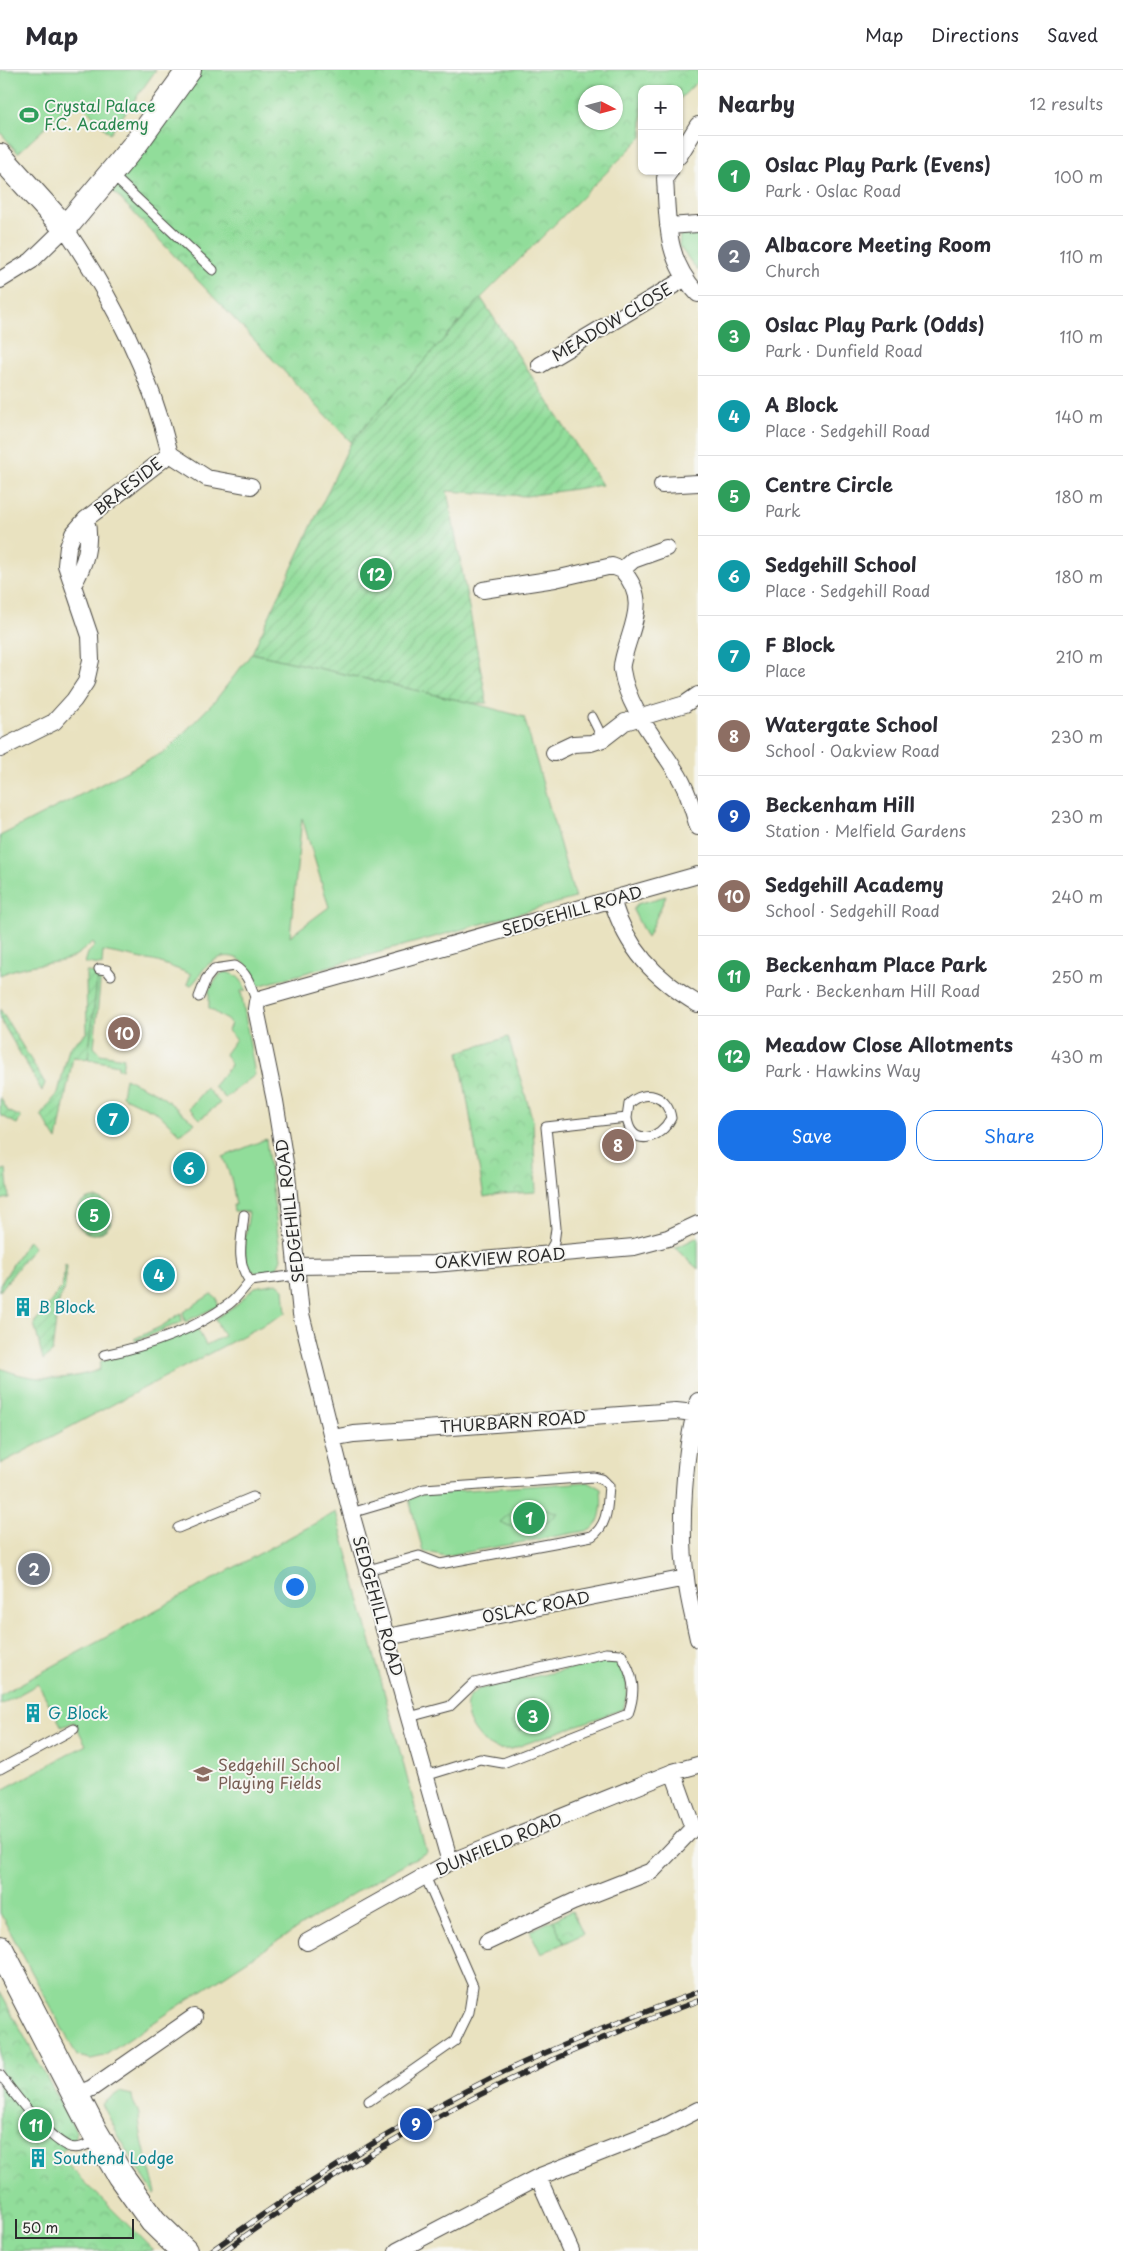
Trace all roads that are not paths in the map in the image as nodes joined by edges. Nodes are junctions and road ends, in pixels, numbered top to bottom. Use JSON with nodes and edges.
{"nodes":[{"id":1,"x":190,"y":70,"type":"edge"},
{"id":2,"x":698,"y":125,"type":"edge"},
{"id":3,"x":683,"y":149,"type":"edge"},
{"id":4,"x":0,"y":156,"type":"edge"},
{"id":5,"x":111,"y":174,"type":"junction"},
{"id":6,"x":667,"y":175,"type":"edge"},
{"id":7,"x":698,"y":224,"type":"edge"},
{"id":8,"x":668,"y":226,"type":"junction"},
{"id":9,"x":65,"y":228,"type":"junction"},
{"id":10,"x":213,"y":270,"type":"dead end"},
{"id":11,"x":2,"y":275,"type":"edge"},
{"id":12,"x":684,"y":279,"type":"junction"},
{"id":13,"x":698,"y":294,"type":"edge"},
{"id":14,"x":540,"y":365,"type":"dead end"},
{"id":15,"x":170,"y":454,"type":"junction"},
{"id":16,"x":698,"y":483,"type":"edge"},
{"id":17,"x":662,"y":485,"type":"dead end"},
{"id":18,"x":251,"y":486,"type":"dead end"},
{"id":19,"x":666,"y":548,"type":"dead end"},
{"id":20,"x":622,"y":570,"type":"junction"},
{"id":21,"x":483,"y":590,"type":"dead end"},
{"id":22,"x":698,"y":695,"type":"edge"},
{"id":23,"x":639,"y":716,"type":"junction"},
{"id":24,"x":592,"y":717,"type":"dead end"},
{"id":25,"x":603,"y":740,"type":"junction"},
{"id":26,"x":0,"y":749,"type":"edge"},
{"id":27,"x":554,"y":753,"type":"dead end"},
{"id":28,"x":698,"y":826,"type":"edge"},
{"id":29,"x":698,"y":875,"type":"edge"},
{"id":30,"x":612,"y":900,"type":"junction"},
{"id":31,"x":99,"y":969,"type":"dead end"},
{"id":32,"x":111,"y":975,"type":"dead end"},
{"id":33,"x":199,"y":997,"type":"dead end"},
{"id":34,"x":257,"y":1002,"type":"junction"},
{"id":35,"x":698,"y":1004,"type":"edge"},
{"id":36,"x":627,"y":1118,"type":"junction"},
{"id":37,"x":244,"y":1215,"type":"dead end"},
{"id":38,"x":698,"y":1224,"type":"edge"},
{"id":39,"x":546,"y":1255,"type":"junction"},
{"id":40,"x":297,"y":1270,"type":"junction"},
{"id":41,"x":250,"y":1281,"type":"junction"},
{"id":42,"x":104,"y":1355,"type":"dead end"},
{"id":43,"x":696,"y":1407,"type":"edge"},
{"id":44,"x":332,"y":1438,"type":"junction"},
{"id":45,"x":253,"y":1496,"type":"dead end"},
{"id":46,"x":351,"y":1513,"type":"junction"},
{"id":47,"x":178,"y":1528,"type":"dead end"},
{"id":48,"x":368,"y":1570,"type":"junction"},
{"id":49,"x":686,"y":1578,"type":"junction"},
{"id":50,"x":387,"y":1637,"type":"junction"},
{"id":51,"x":698,"y":1639,"type":"edge"},
{"id":52,"x":409,"y":1717,"type":"junction"},
{"id":53,"x":74,"y":1729,"type":"dead end"},
{"id":54,"x":698,"y":1765,"type":"edge"},
{"id":55,"x":0,"y":1769,"type":"edge"},
{"id":56,"x":673,"y":1772,"type":"junction"},
{"id":57,"x":425,"y":1776,"type":"junction"},
{"id":58,"x":696,"y":1832,"type":"edge"},
{"id":59,"x":450,"y":1862,"type":"junction"},
{"id":60,"x":425,"y":1876,"type":"junction"},
{"id":61,"x":307,"y":1942,"type":"dead end"},
{"id":62,"x":487,"y":1942,"type":"dead end"},
{"id":63,"x":0,"y":1949,"type":"edge"},
{"id":64,"x":194,"y":2017,"type":"dead end"},
{"id":65,"x":0,"y":2075,"type":"edge"},
{"id":66,"x":76,"y":2095,"type":"junction"},
{"id":67,"x":369,"y":2102,"type":"dead end"},
{"id":68,"x":698,"y":2110,"type":"edge"},
{"id":69,"x":99,"y":2139,"type":"junction"},
{"id":70,"x":538,"y":2177,"type":"junction"},
{"id":71,"x":184,"y":2251,"type":"edge"},
{"id":72,"x":397,"y":2251,"type":"edge"},
{"id":73,"x":571,"y":2251,"type":"edge"}],
"edges":[{"from":1,"to":5,"type":"street"},
{"from":2,"to":3,"type":"street"},
{"from":4,"to":9,"type":"street"},
{"from":5,"to":9,"type":"street"},
{"from":5,"to":10,"type":"lane"},
{"from":6,"to":8,"type":"street"},
{"from":7,"to":8,"type":"street"},
{"from":8,"to":12,"type":"street"},
{"from":9,"to":11,"type":"street"},
{"from":9,"to":15,"type":"street"},
{"from":12,"to":13,"type":"street"},
{"from":12,"to":14,"type":"street","name":"MEADOW CLOSE"},
{"from":15,"to":18,"type":"street"},
{"from":15,"to":26,"type":"street","name":"BRAESIDE"},
{"from":16,"to":17,"type":"street"},
{"from":19,"to":20,"type":"street"},
{"from":20,"to":21,"type":"street"},
{"from":20,"to":23,"type":"street"},
{"from":22,"to":23,"type":"street"},
{"from":23,"to":25,"type":"street"},
{"from":23,"to":28,"type":"street"},
{"from":24,"to":25,"type":"lane"},
{"from":25,"to":27,"type":"street"},
{"from":29,"to":30,"type":"street","name":"SEDGEHILL ROAD"},
{"from":30,"to":34,"type":"street","name":"SEDGEHILL ROAD"},
{"from":30,"to":35,"type":"street"},
{"from":31,"to":32,"type":"lane"},
{"from":33,"to":34,"type":"lane"},
{"from":34,"to":40,"type":"street","name":"SEDGEHILL ROAD"},
{"from":36,"to":36,"type":"lane"},
{"from":36,"to":39,"type":"lane"},
{"from":37,"to":41,"type":"lane"},
{"from":38,"to":39,"type":"street","name":"OAKVIEW ROAD"},
{"from":39,"to":40,"type":"street","name":"OAKVIEW ROAD"},
{"from":40,"to":41,"type":"lane"},
{"from":40,"to":44,"type":"street","name":"SEDGEHILL ROAD"},
{"from":41,"to":42,"type":"lane"},
{"from":43,"to":44,"type":"street","name":"THURBARN ROAD"},
{"from":43,"to":49,"type":"street"},
{"from":44,"to":46,"type":"street","name":"SEDGEHILL ROAD"},
{"from":45,"to":47,"type":"lane"},
{"from":46,"to":48,"type":"street","name":"SEDGEHILL ROAD"},
{"from":46,"to":48,"type":"lane"},
{"from":48,"to":50,"type":"street","name":"SEDGEHILL ROAD"},
{"from":49,"to":50,"type":"street","name":"OSLAC ROAD"},
{"from":49,"to":51,"type":"street"},
{"from":50,"to":52,"type":"street","name":"SEDGEHILL ROAD"},
{"from":52,"to":57,"type":"street","name":"SEDGEHILL ROAD"},
{"from":52,"to":57,"type":"lane"},
{"from":53,"to":55,"type":"lane"},
{"from":54,"to":56,"type":"street","name":"DUNFIELD ROAD"},
{"from":56,"to":58,"type":"street"},
{"from":56,"to":59,"type":"street","name":"DUNFIELD ROAD"},
{"from":57,"to":59,"type":"street","name":"SEDGEHILL ROAD"},
{"from":58,"to":62,"type":"street"},
{"from":59,"to":60,"type":"street","name":"DUNFIELD ROAD"},
{"from":60,"to":61,"type":"street","name":"DUNFIELD ROAD"},
{"from":60,"to":67,"type":"lane"},
{"from":63,"to":66,"type":"main road"},
{"from":64,"to":66,"type":"street"},
{"from":65,"to":69,"type":"lane"},
{"from":66,"to":69,"type":"main road"},
{"from":68,"to":70,"type":"street"},
{"from":69,"to":71,"type":"main road"},
{"from":70,"to":72,"type":"street"},
{"from":70,"to":73,"type":"street"}]}
